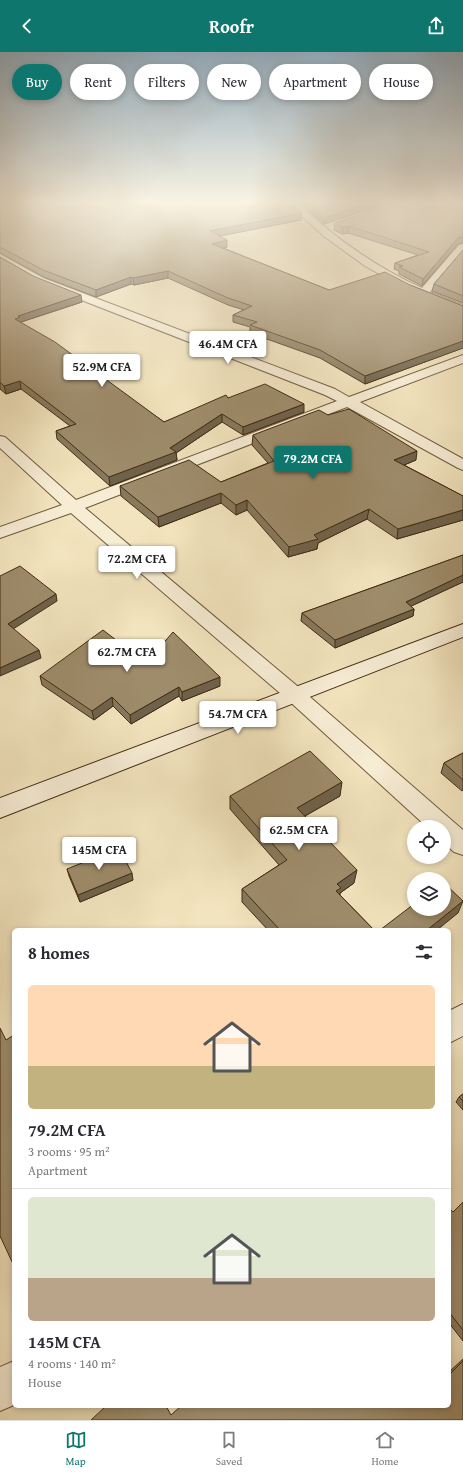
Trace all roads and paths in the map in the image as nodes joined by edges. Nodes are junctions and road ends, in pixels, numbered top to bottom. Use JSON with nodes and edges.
{"nodes":[{"id":1,"x":15,"y":266,"type":"edge"},
{"id":2,"x":373,"y":266,"type":"edge"},
{"id":3,"x":448,"y":266,"type":"edge"},
{"id":4,"x":424,"y":292,"type":"junction"},
{"id":5,"x":463,"y":309,"type":"edge"},
{"id":6,"x":463,"y":359,"type":"edge"},
{"id":7,"x":346,"y":402,"type":"junction"},
{"id":8,"x":0,"y":440,"type":"edge"},
{"id":9,"x":463,"y":465,"type":"edge"},
{"id":10,"x":74,"y":507,"type":"junction"},
{"id":11,"x":0,"y":533,"type":"edge"},
{"id":12,"x":463,"y":630,"type":"edge"},
{"id":13,"x":295,"y":695,"type":"junction"},
{"id":14,"x":0,"y":808,"type":"edge"},
{"id":15,"x":434,"y":820,"type":"edge"},
{"id":16,"x":451,"y":835,"type":"edge"},
{"id":17,"x":463,"y":845,"type":"edge"},
{"id":18,"x":463,"y":1018,"type":"edge"},
{"id":19,"x":451,"y":1027,"type":"edge"},
{"id":20,"x":12,"y":1382,"type":"edge"},
{"id":21,"x":0,"y":1392,"type":"edge"}],
"edges":[{"from":1,"to":7,"type":"street"},
{"from":2,"to":4,"type":"street"},
{"from":3,"to":4,"type":"street"},
{"from":4,"to":5,"type":"street"},
{"from":6,"to":7,"type":"street"},
{"from":7,"to":9,"type":"street"},
{"from":7,"to":10,"type":"street"},
{"from":8,"to":10,"type":"street"},
{"from":10,"to":11,"type":"street"},
{"from":10,"to":13,"type":"street"},
{"from":12,"to":13,"type":"street"},
{"from":13,"to":14,"type":"street"},
{"from":13,"to":15,"type":"street"},
{"from":16,"to":17,"type":"street"},
{"from":18,"to":19,"type":"street"},
{"from":20,"to":21,"type":"street"}]}
